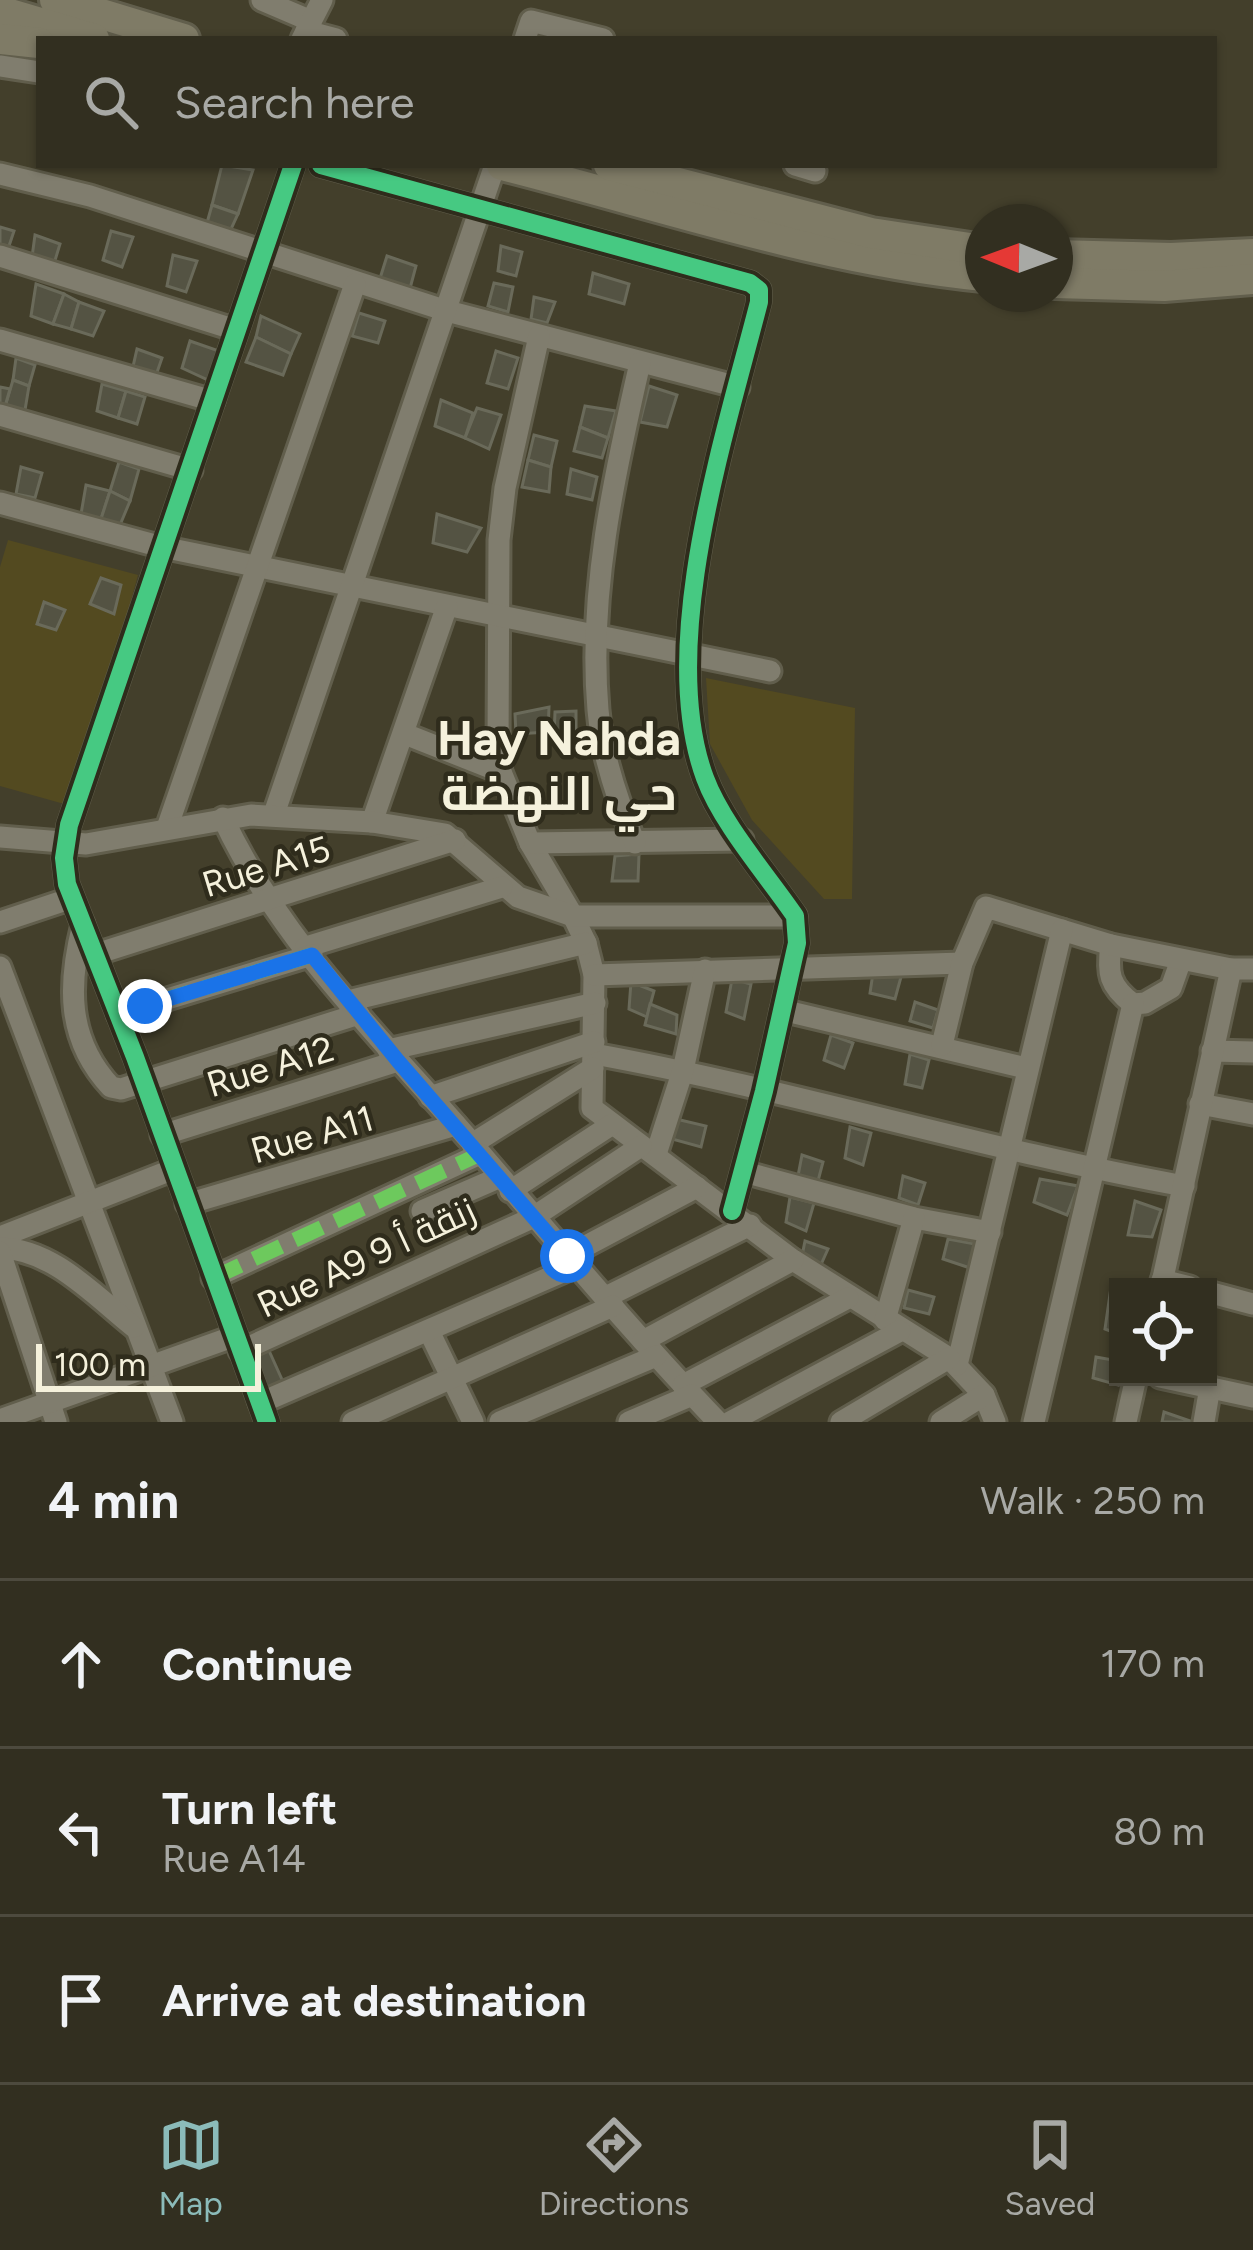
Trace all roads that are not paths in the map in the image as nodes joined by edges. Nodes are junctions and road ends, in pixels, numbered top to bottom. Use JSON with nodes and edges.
{"nodes":[{"id":1,"x":56,"y":0,"type":"edge"},
{"id":2,"x":107,"y":0,"type":"edge"},
{"id":3,"x":262,"y":0,"type":"edge"},
{"id":4,"x":322,"y":0,"type":"edge"},
{"id":5,"x":0,"y":11,"type":"edge"},
{"id":6,"x":306,"y":30,"type":"edge"},
{"id":7,"x":84,"y":36,"type":"edge"},
{"id":8,"x":175,"y":36,"type":"edge"},
{"id":9,"x":176,"y":36,"type":"edge"},
{"id":10,"x":526,"y":36,"type":"edge"},
{"id":11,"x":591,"y":36,"type":"edge"},
{"id":12,"x":0,"y":39,"type":"edge"},
{"id":13,"x":36,"y":43,"type":"edge"},
{"id":14,"x":0,"y":66,"type":"edge"},
{"id":15,"x":36,"y":71,"type":"edge"},
{"id":16,"x":292,"y":168,"type":"edge"},
{"id":17,"x":331,"y":168,"type":"edge"},
{"id":18,"x":498,"y":168,"type":"edge"},
{"id":19,"x":510,"y":168,"type":"edge"},
{"id":20,"x":621,"y":168,"type":"edge"},
{"id":21,"x":0,"y":175,"type":"edge"},
{"id":22,"x":482,"y":212,"type":"junction"},
{"id":23,"x":965,"y":247,"type":"edge"},
{"id":24,"x":262,"y":254,"type":"junction"},
{"id":25,"x":1253,"y":254,"type":"edge"},
{"id":26,"x":1073,"y":255,"type":"edge"},
{"id":27,"x":0,"y":256,"type":"edge"},
{"id":28,"x":965,"y":274,"type":"edge"},
{"id":29,"x":1253,"y":279,"type":"edge"},
{"id":30,"x":1073,"y":283,"type":"edge"},
{"id":31,"x":356,"y":284,"type":"junction"},
{"id":32,"x":447,"y":311,"type":"junction"},
{"id":33,"x":236,"y":330,"type":"junction"},
{"id":34,"x":539,"y":335,"type":"junction"},
{"id":35,"x":0,"y":340,"type":"edge"},
{"id":36,"x":640,"y":363,"type":"junction"},
{"id":37,"x":738,"y":387,"type":"junction"},
{"id":38,"x":213,"y":401,"type":"junction"},
{"id":39,"x":0,"y":415,"type":"edge"},
{"id":40,"x":191,"y":470,"type":"junction"},
{"id":41,"x":0,"y":502,"type":"edge"},
{"id":42,"x":162,"y":547,"type":"junction"},
{"id":43,"x":258,"y":568,"type":"junction"},
{"id":44,"x":352,"y":586,"type":"junction"},
{"id":45,"x":446,"y":606,"type":"junction"},
{"id":46,"x":498,"y":616,"type":"junction"},
{"id":47,"x":597,"y":635,"type":"junction"},
{"id":48,"x":689,"y":652,"type":"junction"},
{"id":49,"x":770,"y":671,"type":"dead end"},
{"id":50,"x":405,"y":734,"type":"junction"},
{"id":51,"x":501,"y":772,"type":"junction"},
{"id":52,"x":274,"y":814,"type":"junction"},
{"id":53,"x":223,"y":818,"type":"junction"},
{"id":54,"x":372,"y":822,"type":"junction"},
{"id":55,"x":167,"y":828,"type":"junction"},
{"id":56,"x":0,"y":837,"type":"edge"},
{"id":57,"x":455,"y":840,"type":"junction"},
{"id":58,"x":742,"y":840,"type":"junction"},
{"id":59,"x":530,"y":843,"type":"junction"},
{"id":60,"x":635,"y":844,"type":"junction"},
{"id":61,"x":66,"y":845,"type":"junction"},
{"id":62,"x":502,"y":887,"type":"junction"},
{"id":63,"x":72,"y":898,"type":"junction"},
{"id":64,"x":269,"y":901,"type":"junction"},
{"id":65,"x":573,"y":916,"type":"junction"},
{"id":66,"x":795,"y":916,"type":"junction"},
{"id":67,"x":0,"y":922,"type":"edge"},
{"id":68,"x":83,"y":923,"type":"junction"},
{"id":69,"x":1062,"y":930,"type":"junction"},
{"id":70,"x":586,"y":944,"type":"junction"},
{"id":71,"x":1111,"y":945,"type":"junction"},
{"id":72,"x":309,"y":951,"type":"junction"},
{"id":73,"x":96,"y":954,"type":"junction"},
{"id":74,"x":1181,"y":960,"type":"junction"},
{"id":75,"x":962,"y":963,"type":"junction"},
{"id":76,"x":0,"y":967,"type":"edge"},
{"id":77,"x":792,"y":968,"type":"junction"},
{"id":78,"x":1242,"y":969,"type":"edge"},
{"id":79,"x":705,"y":970,"type":"junction"},
{"id":80,"x":594,"y":975,"type":"junction"},
{"id":81,"x":595,"y":1003,"type":"junction"},
{"id":82,"x":1133,"y":1004,"type":"junction"},
{"id":83,"x":354,"y":1008,"type":"junction"},
{"id":84,"x":782,"y":1010,"type":"junction"},
{"id":85,"x":118,"y":1014,"type":"junction"},
{"id":86,"x":942,"y":1045,"type":"junction"},
{"id":87,"x":1212,"y":1051,"type":"junction"},
{"id":88,"x":1253,"y":1052,"type":"edge"},
{"id":89,"x":393,"y":1055,"type":"junction"},
{"id":90,"x":594,"y":1055,"type":"junction"},
{"id":91,"x":1026,"y":1067,"type":"junction"},
{"id":92,"x":682,"y":1070,"type":"junction"},
{"id":93,"x":144,"y":1082,"type":"junction"},
{"id":94,"x":764,"y":1091,"type":"junction"},
{"id":95,"x":430,"y":1097,"type":"junction"},
{"id":96,"x":1200,"y":1104,"type":"junction"},
{"id":97,"x":1253,"y":1114,"type":"edge"},
{"id":98,"x":611,"y":1125,"type":"junction"},
{"id":99,"x":456,"y":1126,"type":"junction"},
{"id":100,"x":162,"y":1135,"type":"junction"},
{"id":101,"x":476,"y":1149,"type":"junction"},
{"id":102,"x":1007,"y":1149,"type":"junction"},
{"id":103,"x":648,"y":1150,"type":"junction"},
{"id":104,"x":174,"y":1169,"type":"junction"},
{"id":105,"x":1094,"y":1170,"type":"junction"},
{"id":106,"x":744,"y":1172,"type":"junction"},
{"id":107,"x":504,"y":1184,"type":"junction"},
{"id":108,"x":1184,"y":1186,"type":"junction"},
{"id":109,"x":697,"y":1187,"type":"junction"},
{"id":110,"x":88,"y":1201,"type":"junction"},
{"id":111,"x":187,"y":1204,"type":"junction"},
{"id":112,"x":422,"y":1211,"type":"dead end"},
{"id":113,"x":731,"y":1211,"type":"junction"},
{"id":114,"x":532,"y":1217,"type":"junction"},
{"id":115,"x":914,"y":1218,"type":"junction"},
{"id":116,"x":750,"y":1225,"type":"junction"},
{"id":117,"x":990,"y":1232,"type":"junction"},
{"id":118,"x":0,"y":1237,"type":"edge"},
{"id":119,"x":0,"y":1250,"type":"edge"},
{"id":120,"x":793,"y":1260,"type":"junction"},
{"id":121,"x":572,"y":1261,"type":"junction"},
{"id":122,"x":214,"y":1278,"type":"junction"},
{"id":123,"x":1162,"y":1278,"type":"edge"},
{"id":124,"x":1217,"y":1294,"type":"edge"},
{"id":125,"x":848,"y":1298,"type":"junction"},
{"id":126,"x":610,"y":1302,"type":"junction"},
{"id":127,"x":1253,"y":1304,"type":"edge"},
{"id":128,"x":892,"y":1326,"type":"junction"},
{"id":129,"x":135,"y":1328,"type":"junction"},
{"id":130,"x":429,"y":1331,"type":"junction"},
{"id":131,"x":237,"y":1343,"type":"junction"},
{"id":132,"x":649,"y":1349,"type":"junction"},
{"id":133,"x":953,"y":1362,"type":"junction"},
{"id":134,"x":150,"y":1368,"type":"junction"},
{"id":135,"x":453,"y":1379,"type":"junction"},
{"id":136,"x":1134,"y":1386,"type":"edge"},
{"id":137,"x":1201,"y":1386,"type":"edge"},
{"id":138,"x":1210,"y":1388,"type":"junction"},
{"id":139,"x":688,"y":1390,"type":"junction"},
{"id":140,"x":984,"y":1395,"type":"junction"},
{"id":141,"x":1253,"y":1396,"type":"edge"},
{"id":142,"x":54,"y":1413,"type":"edge"},
{"id":143,"x":263,"y":1413,"type":"edge"},
{"id":144,"x":0,"y":1420,"type":"edge"},
{"id":145,"x":172,"y":1422,"type":"edge"},
{"id":146,"x":353,"y":1422,"type":"edge"},
{"id":147,"x":473,"y":1422,"type":"edge"},
{"id":148,"x":500,"y":1422,"type":"edge"},
{"id":149,"x":629,"y":1422,"type":"edge"},
{"id":150,"x":718,"y":1422,"type":"edge"},
{"id":151,"x":730,"y":1422,"type":"edge"},
{"id":152,"x":841,"y":1422,"type":"edge"},
{"id":153,"x":941,"y":1422,"type":"edge"},
{"id":154,"x":994,"y":1422,"type":"edge"},
{"id":155,"x":1034,"y":1422,"type":"edge"},
{"id":156,"x":1126,"y":1422,"type":"edge"},
{"id":157,"x":1204,"y":1422,"type":"edge"}],
"edges":[{"from":1,"to":8,"type":"highway"},
{"from":2,"to":9,"type":"highway"},
{"from":3,"to":6,"type":"street"},
{"from":4,"to":6,"type":"street"},
{"from":5,"to":7,"type":"highway"},
{"from":10,"to":11,"type":"street"},
{"from":12,"to":13,"type":"highway"},
{"from":14,"to":15,"type":"street"},
{"from":16,"to":24,"type":"street"},
{"from":17,"to":22,"type":"street"},
{"from":18,"to":22,"type":"street"},
{"from":19,"to":28,"type":"highway"},
{"from":20,"to":23,"type":"highway"},
{"from":21,"to":24,"type":"street"},
{"from":22,"to":32,"type":"street"},
{"from":22,"to":37,"type":"street"},
{"from":24,"to":31,"type":"street"},
{"from":24,"to":33,"type":"street"},
{"from":25,"to":26,"type":"highway"},
{"from":27,"to":33,"type":"street"},
{"from":29,"to":30,"type":"highway"},
{"from":31,"to":32,"type":"street"},
{"from":31,"to":43,"type":"street"},
{"from":32,"to":34,"type":"street"},
{"from":32,"to":44,"type":"street"},
{"from":33,"to":38,"type":"street"},
{"from":34,"to":36,"type":"street"},
{"from":34,"to":46,"type":"street"},
{"from":35,"to":38,"type":"street"},
{"from":36,"to":37,"type":"street"},
{"from":36,"to":47,"type":"street"},
{"from":37,"to":48,"type":"street"},
{"from":38,"to":40,"type":"street"},
{"from":39,"to":40,"type":"street"},
{"from":40,"to":42,"type":"street"},
{"from":41,"to":42,"type":"street"},
{"from":42,"to":43,"type":"street"},
{"from":42,"to":61,"type":"street"},
{"from":43,"to":44,"type":"street"},
{"from":43,"to":55,"type":"street"},
{"from":44,"to":45,"type":"street"},
{"from":44,"to":52,"type":"street"},
{"from":45,"to":46,"type":"street"},
{"from":45,"to":50,"type":"street"},
{"from":46,"to":47,"type":"street"},
{"from":46,"to":51,"type":"street"},
{"from":47,"to":48,"type":"street"},
{"from":47,"to":60,"type":"street"},
{"from":48,"to":49,"type":"street"},
{"from":48,"to":58,"type":"street"},
{"from":50,"to":51,"type":"street"},
{"from":50,"to":54,"type":"street"},
{"from":51,"to":59,"type":"street"},
{"from":52,"to":53,"type":"street"},
{"from":52,"to":54,"type":"street"},
{"from":53,"to":55,"type":"street"},
{"from":53,"to":64,"type":"street"},
{"from":54,"to":57,"type":"street"},
{"from":55,"to":61,"type":"street"},
{"from":56,"to":61,"type":"street"},
{"from":57,"to":62,"type":"street"},
{"from":57,"to":64,"type":"street","name":"Rue A15"},
{"from":58,"to":60,"type":"street"},
{"from":58,"to":66,"type":"street"},
{"from":59,"to":60,"type":"street"},
{"from":59,"to":65,"type":"street"},
{"from":61,"to":63,"type":"street"},
{"from":62,"to":65,"type":"street"},
{"from":62,"to":72,"type":"street"},
{"from":63,"to":67,"type":"street"},
{"from":63,"to":68,"type":"street"},
{"from":64,"to":72,"type":"street"},
{"from":64,"to":73,"type":"street","name":"Rue A15"},
{"from":65,"to":66,"type":"street"},
{"from":65,"to":70,"type":"street"},
{"from":66,"to":77,"type":"street"},
{"from":68,"to":73,"type":"street"},
{"from":68,"to":93,"type":"street"},
{"from":69,"to":71,"type":"street"},
{"from":69,"to":75,"type":"street"},
{"from":69,"to":91,"type":"street"},
{"from":70,"to":80,"type":"street"},
{"from":70,"to":83,"type":"street"},
{"from":71,"to":74,"type":"street"},
{"from":71,"to":82,"type":"street"},
{"from":72,"to":83,"type":"street"},
{"from":72,"to":85,"type":"street"},
{"from":73,"to":85,"type":"street"},
{"from":74,"to":78,"type":"street"},
{"from":74,"to":82,"type":"street"},
{"from":75,"to":77,"type":"street"},
{"from":75,"to":86,"type":"street"},
{"from":76,"to":110,"type":"street"},
{"from":77,"to":79,"type":"street"},
{"from":77,"to":84,"type":"street"},
{"from":78,"to":87,"type":"street"},
{"from":79,"to":80,"type":"street"},
{"from":79,"to":92,"type":"street"},
{"from":80,"to":81,"type":"street"},
{"from":81,"to":89,"type":"street","name":"Rue A12"},
{"from":81,"to":90,"type":"street"},
{"from":82,"to":105,"type":"street"},
{"from":83,"to":89,"type":"street"},
{"from":83,"to":93,"type":"street"},
{"from":84,"to":86,"type":"street"},
{"from":84,"to":94,"type":"street"},
{"from":85,"to":93,"type":"street"},
{"from":86,"to":91,"type":"street"},
{"from":87,"to":88,"type":"street"},
{"from":87,"to":96,"type":"street"},
{"from":89,"to":95,"type":"street"},
{"from":89,"to":100,"type":"street","name":"Rue A12"},
{"from":90,"to":92,"type":"street"},
{"from":90,"to":95,"type":"street"},
{"from":90,"to":98,"type":"street"},
{"from":90,"to":101,"type":"street"},
{"from":91,"to":102,"type":"street"},
{"from":92,"to":94,"type":"street"},
{"from":92,"to":103,"type":"street"},
{"from":93,"to":100,"type":"street"},
{"from":94,"to":102,"type":"street"},
{"from":94,"to":106,"type":"street"},
{"from":95,"to":99,"type":"street"},
{"from":96,"to":97,"type":"street"},
{"from":96,"to":108,"type":"street"},
{"from":98,"to":103,"type":"street"},
{"from":98,"to":107,"type":"street"},
{"from":99,"to":101,"type":"street"},
{"from":99,"to":111,"type":"street","name":"Rue A11"},
{"from":100,"to":104,"type":"street"},
{"from":101,"to":107,"type":"street"},
{"from":101,"to":122,"type":"street"},
{"from":102,"to":105,"type":"street"},
{"from":102,"to":117,"type":"street"},
{"from":103,"to":109,"type":"street"},
{"from":103,"to":114,"type":"street","name":"Rue A9 زنقة أ 9"},
{"from":104,"to":110,"type":"street"},
{"from":104,"to":111,"type":"street"},
{"from":105,"to":108,"type":"street"},
{"from":105,"to":155,"type":"street"},
{"from":106,"to":113,"type":"street"},
{"from":106,"to":115,"type":"street"},
{"from":107,"to":112,"type":"street"},
{"from":107,"to":114,"type":"street"},
{"from":108,"to":123,"type":"street"},
{"from":109,"to":113,"type":"street"},
{"from":109,"to":121,"type":"street"},
{"from":110,"to":118,"type":"street"},
{"from":110,"to":129,"type":"street"},
{"from":111,"to":122,"type":"street"},
{"from":113,"to":116,"type":"street"},
{"from":114,"to":121,"type":"street"},
{"from":114,"to":131,"type":"street","name":"Rue A9 زنقة أ 9"},
{"from":115,"to":117,"type":"street"},
{"from":115,"to":128,"type":"street"},
{"from":116,"to":120,"type":"street"},
{"from":116,"to":126,"type":"street"},
{"from":117,"to":133,"type":"street"},
{"from":119,"to":129,"type":"street"},
{"from":119,"to":142,"type":"street"},
{"from":120,"to":125,"type":"street"},
{"from":120,"to":132,"type":"street"},
{"from":121,"to":126,"type":"street"},
{"from":121,"to":130,"type":"street"},
{"from":122,"to":131,"type":"street"},
{"from":124,"to":127,"type":"street"},
{"from":125,"to":128,"type":"street"},
{"from":125,"to":139,"type":"street"},
{"from":126,"to":132,"type":"street"},
{"from":126,"to":135,"type":"street"},
{"from":128,"to":133,"type":"street"},
{"from":128,"to":151,"type":"street"},
{"from":129,"to":134,"type":"street"},
{"from":130,"to":135,"type":"street"},
{"from":130,"to":143,"type":"street"},
{"from":131,"to":134,"type":"street","name":"Rue A9 زنقة أ 9"},
{"from":131,"to":143,"type":"street"},
{"from":132,"to":139,"type":"street"},
{"from":132,"to":148,"type":"street"},
{"from":133,"to":140,"type":"street"},
{"from":133,"to":152,"type":"street"},
{"from":134,"to":142,"type":"street","name":"Rue A9 زنقة أ 9"},
{"from":134,"to":145,"type":"street"},
{"from":135,"to":146,"type":"street"},
{"from":135,"to":147,"type":"street"},
{"from":136,"to":156,"type":"street"},
{"from":137,"to":138,"type":"street"},
{"from":138,"to":141,"type":"street"},
{"from":138,"to":157,"type":"street"},
{"from":139,"to":149,"type":"street"},
{"from":139,"to":150,"type":"street"},
{"from":140,"to":153,"type":"street"},
{"from":140,"to":154,"type":"street"},
{"from":142,"to":144,"type":"street","name":"Rue A9 زنقة أ 9"}]}
